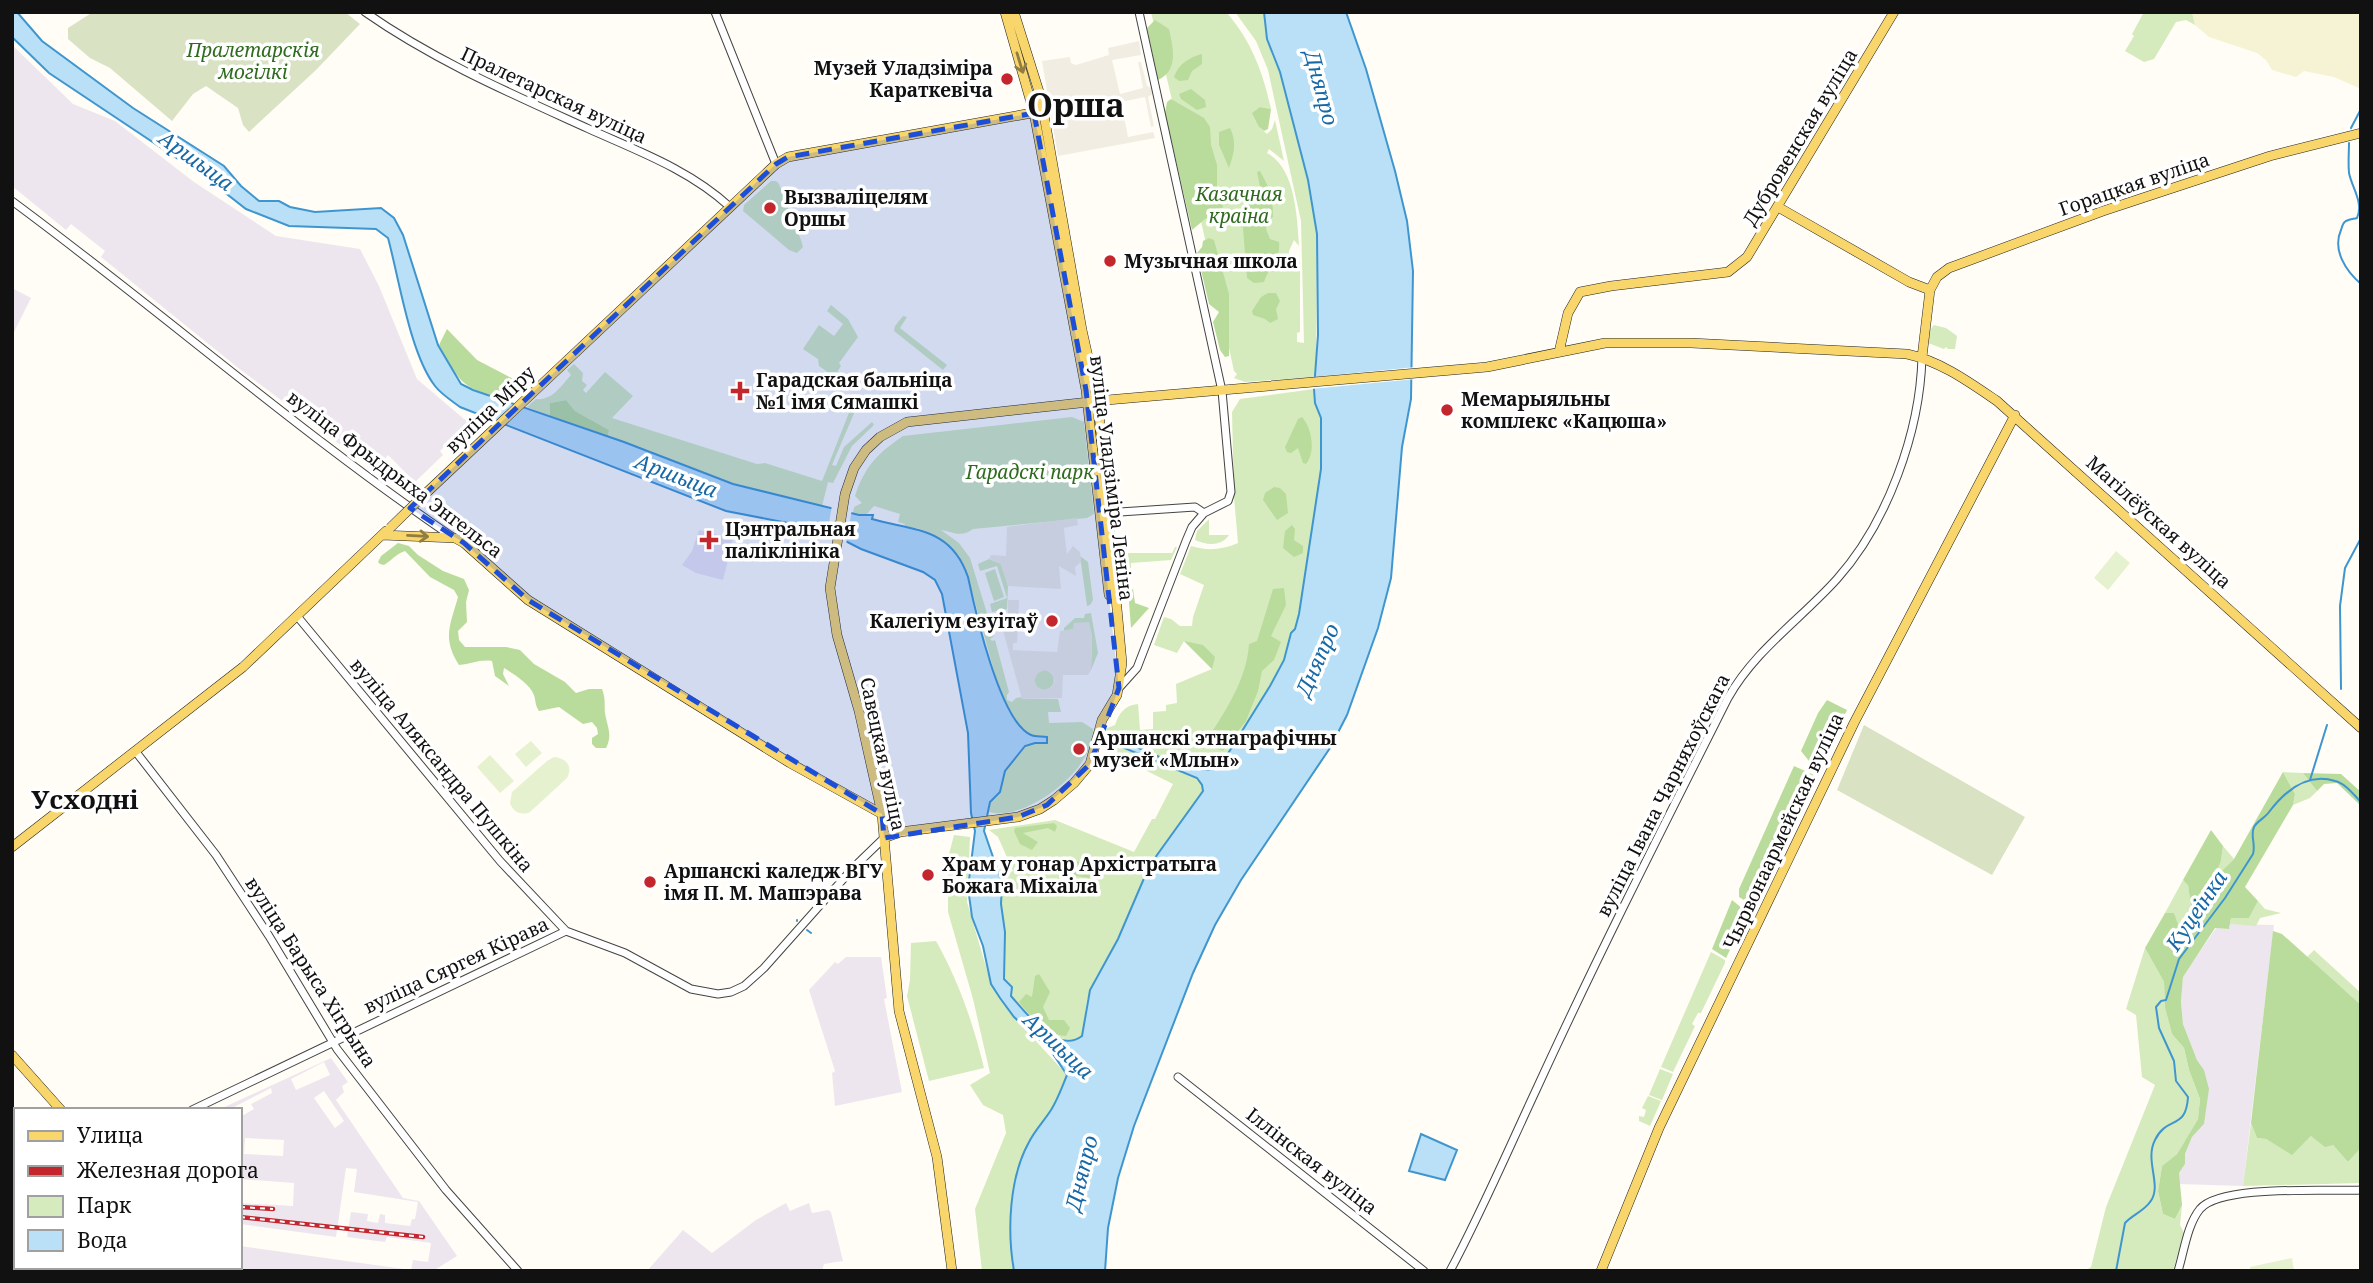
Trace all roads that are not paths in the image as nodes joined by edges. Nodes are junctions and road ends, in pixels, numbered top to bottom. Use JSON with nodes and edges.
{"nodes":[{"id":1,"x":715,"y":12,"type":"edge"},
{"id":2,"x":1005,"y":12,"type":"edge"},
{"id":3,"x":1014,"y":12,"type":"edge"},
{"id":4,"x":1139,"y":12,"type":"edge"},
{"id":5,"x":1894,"y":12,"type":"edge"},
{"id":6,"x":372,"y":14,"type":"edge"},
{"id":7,"x":1038,"y":112,"type":"junction"},
{"id":8,"x":2361,"y":133,"type":"edge"},
{"id":9,"x":776,"y":164,"type":"junction"},
{"id":10,"x":12,"y":201,"type":"edge"},
{"id":11,"x":730,"y":206,"type":"junction"},
{"id":12,"x":1778,"y":207,"type":"junction"},
{"id":13,"x":1930,"y":290,"type":"junction"},
{"id":14,"x":1559,"y":352,"type":"junction"},
{"id":15,"x":1922,"y":357,"type":"junction"},
{"id":16,"x":1451,"y":370,"type":"joint"},
{"id":17,"x":1222,"y":391,"type":"junction"},
{"id":18,"x":1088,"y":402,"type":"junction"},
{"id":19,"x":1098,"y":402,"type":"junction"},
{"id":20,"x":2015,"y":415,"type":"junction"},
{"id":21,"x":1105,"y":513,"type":"junction"},
{"id":22,"x":1204,"y":513,"type":"junction"},
{"id":23,"x":382,"y":535,"type":"junction"},
{"id":24,"x":455,"y":538,"type":"junction"},
{"id":25,"x":297,"y":616,"type":"junction"},
{"id":26,"x":1119,"y":688,"type":"junction"},
{"id":27,"x":2361,"y":728,"type":"edge"},
{"id":28,"x":135,"y":752,"type":"junction"},
{"id":29,"x":882,"y":814,"type":"junction"},
{"id":30,"x":884,"y":838,"type":"junction"},
{"id":31,"x":12,"y":847,"type":"edge"},
{"id":32,"x":566,"y":931,"type":"junction"},
{"id":33,"x":333,"y":1041,"type":"junction"},
{"id":34,"x":12,"y":1055,"type":"edge"},
{"id":35,"x":1178,"y":1077,"type":"dead end"},
{"id":36,"x":59,"y":1108,"type":"edge"},
{"id":37,"x":196,"y":1108,"type":"edge"},
{"id":38,"x":2361,"y":1190,"type":"edge"},
{"id":39,"x":518,"y":1271,"type":"edge"},
{"id":40,"x":952,"y":1271,"type":"edge"},
{"id":41,"x":1424,"y":1271,"type":"edge"},
{"id":42,"x":1450,"y":1271,"type":"edge"},
{"id":43,"x":1601,"y":1271,"type":"edge"},
{"id":44,"x":2178,"y":1271,"type":"edge"}],
"edges":[{"from":1,"to":9,"type":"street"},
{"from":2,"to":7,"type":"main road","name":"вуліца Уладзіміра Леніна","one_way":true},
{"from":3,"to":7,"type":"main road","name":"вуліца Уладзіміра Леніна"},
{"from":4,"to":17,"type":"street"},
{"from":5,"to":12,"type":"main road","name":"Дубровенская вуліца"},
{"from":6,"to":11,"type":"street","name":"Пралетарская вуліца"},
{"from":7,"to":9,"type":"main road","name":"вуліца Міру"},
{"from":7,"to":18,"type":"main road","name":"вуліца Уладзіміра Леніна"},
{"from":7,"to":19,"type":"main road","name":"вуліца Уладзіміра Леніна"},
{"from":8,"to":13,"type":"main road","name":"Горацкая вуліца"},
{"from":9,"to":11,"type":"main road","name":"вуліца Міру"},
{"from":10,"to":24,"type":"street","name":"вуліца Фрыдрыха Энгельса"},
{"from":11,"to":23,"type":"main road","name":"вуліца Міру","bridge":true},
{"from":12,"to":13,"type":"main road"},
{"from":12,"to":14,"type":"main road","name":"Дубровенская вуліца"},
{"from":13,"to":15,"type":"main road"},
{"from":14,"to":15,"type":"main road","name":"Магілёўская вуліца"},
{"from":14,"to":16,"type":"main road","name":"Магілёўская вуліца"},
{"from":15,"to":20,"type":"main road","name":"Магілёўская вуліца"},
{"from":15,"to":42,"type":"street","name":"вуліца Івана Чарняхоўскага"},
{"from":16,"to":17,"type":"main road","name":"Савецкая вуліца"},
{"from":17,"to":19,"type":"main road","name":"Савецкая вуліца"},
{"from":17,"to":22,"type":"street"},
{"from":18,"to":19,"type":"main road","name":"Савецкая вуліца"},
{"from":18,"to":21,"type":"main road","name":"вуліца Уладзіміра Леніна"},
{"from":18,"to":29,"type":"main road","name":"Савецкая вуліца"},
{"from":19,"to":21,"type":"main road","name":"вуліца Уладзіміра Леніна"},
{"from":20,"to":27,"type":"main road","name":"Магілёўская вуліца"},
{"from":20,"to":43,"type":"main road","name":"Чырвонаармейская вуліца"},
{"from":21,"to":22,"type":"street"},
{"from":21,"to":26,"type":"main road","name":"вуліца Уладзіміра Леніна"},
{"from":22,"to":26,"type":"street"},
{"from":23,"to":24,"type":"main road","one_way":true},
{"from":23,"to":25,"type":"main road","name":"вуліца Міру"},
{"from":24,"to":29,"type":"main road","name":"вуліца Фрыдрыха Энгельса"},
{"from":25,"to":28,"type":"main road","name":"вуліца Міру"},
{"from":25,"to":32,"type":"street","name":"вуліца Аляксандра Пушкіна"},
{"from":26,"to":30,"type":"main road"},
{"from":28,"to":31,"type":"main road","name":"вуліца Міру"},
{"from":28,"to":33,"type":"street","name":"вуліца Барыса Хігрына"},
{"from":29,"to":30,"type":"main road","name":"Савецкая вуліца"},
{"from":30,"to":32,"type":"street","name":"вуліца Сяргея Кірава"},
{"from":30,"to":40,"type":"main road","name":"Савецкая вуліца"},
{"from":32,"to":33,"type":"street","name":"вуліца Сяргея Кірава"},
{"from":33,"to":37,"type":"street","name":"вуліца Сяргея Кірава"},
{"from":33,"to":39,"type":"street","name":"вуліца Барыса Хігрына"},
{"from":34,"to":36,"type":"main road"},
{"from":35,"to":41,"type":"street","name":"Іллінская вуліца"},
{"from":38,"to":44,"type":"street"}]}
